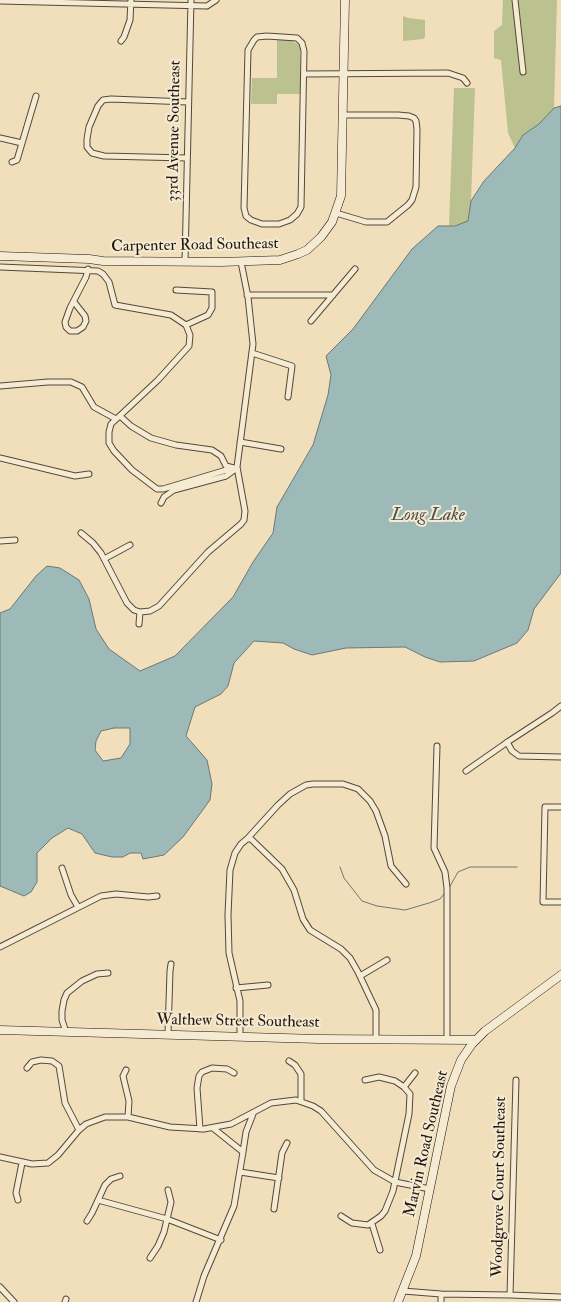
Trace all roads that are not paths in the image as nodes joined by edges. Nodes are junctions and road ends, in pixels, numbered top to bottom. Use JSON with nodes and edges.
{"nodes":[{"id":1,"x":216,"y":0,"type":"edge"},
{"id":2,"x":345,"y":0,"type":"edge"},
{"id":3,"x":515,"y":0,"type":"edge"},
{"id":4,"x":0,"y":1,"type":"edge"},
{"id":5,"x":15,"y":1,"type":"edge"},
{"id":6,"x":73,"y":1,"type":"edge"},
{"id":7,"x":132,"y":2,"type":"edge"},
{"id":8,"x":191,"y":2,"type":"edge"},
{"id":9,"x":121,"y":42,"type":"dead end"},
{"id":10,"x":523,"y":72,"type":"dead end"},
{"id":11,"x":304,"y":74,"type":"junction"},
{"id":12,"x":344,"y":74,"type":"junction"},
{"id":13,"x":467,"y":83,"type":"dead end"},
{"id":14,"x":36,"y":96,"type":"dead end"},
{"id":15,"x":188,"y":102,"type":"junction"},
{"id":16,"x":343,"y":115,"type":"junction"},
{"id":17,"x":0,"y":138,"type":"edge"},
{"id":18,"x":22,"y":143,"type":"junction"},
{"id":19,"x":187,"y":158,"type":"junction"},
{"id":20,"x":12,"y":162,"type":"dead end"},
{"id":21,"x":336,"y":213,"type":"junction"},
{"id":22,"x":0,"y":256,"type":"edge"},
{"id":23,"x":185,"y":262,"type":"junction"},
{"id":24,"x":241,"y":262,"type":"junction"},
{"id":25,"x":0,"y":267,"type":"edge"},
{"id":26,"x":88,"y":269,"type":"junction"},
{"id":27,"x":355,"y":270,"type":"dead end"},
{"id":28,"x":176,"y":290,"type":"dead end"},
{"id":29,"x":247,"y":294,"type":"junction"},
{"id":30,"x":333,"y":296,"type":"junction"},
{"id":31,"x":74,"y":302,"type":"junction"},
{"id":32,"x":311,"y":322,"type":"dead end"},
{"id":33,"x":186,"y":325,"type":"junction"},
{"id":34,"x":252,"y":353,"type":"junction"},
{"id":35,"x":0,"y":386,"type":"edge"},
{"id":36,"x":288,"y":397,"type":"dead end"},
{"id":37,"x":118,"y":418,"type":"junction"},
{"id":38,"x":240,"y":442,"type":"junction"},
{"id":39,"x":281,"y":449,"type":"dead end"},
{"id":40,"x":0,"y":458,"type":"edge"},
{"id":41,"x":235,"y":468,"type":"junction"},
{"id":42,"x":89,"y":474,"type":"dead end"},
{"id":43,"x":161,"y":503,"type":"dead end"},
{"id":44,"x":81,"y":533,"type":"dead end"},
{"id":45,"x":15,"y":540,"type":"dead end"},
{"id":46,"x":0,"y":541,"type":"edge"},
{"id":47,"x":130,"y":545,"type":"dead end"},
{"id":48,"x":104,"y":559,"type":"junction"},
{"id":49,"x":140,"y":612,"type":"junction"},
{"id":50,"x":139,"y":624,"type":"dead end"},
{"id":51,"x":561,"y":706,"type":"edge"},
{"id":52,"x":507,"y":742,"type":"junction"},
{"id":53,"x":436,"y":746,"type":"dead end"},
{"id":54,"x":561,"y":757,"type":"edge"},
{"id":55,"x":466,"y":771,"type":"dead end"},
{"id":56,"x":561,"y":807,"type":"edge"},
{"id":57,"x":248,"y":839,"type":"junction"},
{"id":58,"x":62,"y":868,"type":"dead end"},
{"id":59,"x":406,"y":884,"type":"dead end"},
{"id":60,"x":157,"y":896,"type":"dead end"},
{"id":61,"x":561,"y":902,"type":"edge"},
{"id":62,"x":78,"y":907,"type":"junction"},
{"id":63,"x":0,"y":946,"type":"edge"},
{"id":64,"x":387,"y":960,"type":"dead end"},
{"id":65,"x":171,"y":964,"type":"dead end"},
{"id":66,"x":108,"y":972,"type":"dead end"},
{"id":67,"x":561,"y":975,"type":"edge"},
{"id":68,"x":360,"y":976,"type":"junction"},
{"id":69,"x":268,"y":985,"type":"dead end"},
{"id":70,"x":236,"y":988,"type":"junction"},
{"id":71,"x":0,"y":1030,"type":"edge"},
{"id":72,"x":66,"y":1032,"type":"junction"},
{"id":73,"x":168,"y":1034,"type":"junction"},
{"id":74,"x":240,"y":1036,"type":"junction"},
{"id":75,"x":376,"y":1038,"type":"junction"},
{"id":76,"x":447,"y":1040,"type":"junction"},
{"id":77,"x":476,"y":1040,"type":"junction"},
{"id":78,"x":290,"y":1061,"type":"dead end"},
{"id":79,"x":27,"y":1068,"type":"dead end"},
{"id":80,"x":126,"y":1070,"type":"dead end"},
{"id":81,"x":234,"y":1073,"type":"dead end"},
{"id":82,"x":415,"y":1073,"type":"dead end"},
{"id":83,"x":365,"y":1080,"type":"dead end"},
{"id":84,"x":516,"y":1080,"type":"dead end"},
{"id":85,"x":404,"y":1087,"type":"junction"},
{"id":86,"x":301,"y":1101,"type":"junction"},
{"id":87,"x":254,"y":1112,"type":"junction"},
{"id":88,"x":128,"y":1117,"type":"junction"},
{"id":89,"x":213,"y":1128,"type":"junction"},
{"id":90,"x":200,"y":1129,"type":"junction"},
{"id":91,"x":79,"y":1130,"type":"junction"},
{"id":92,"x":288,"y":1143,"type":"dead end"},
{"id":93,"x":243,"y":1152,"type":"junction"},
{"id":94,"x":0,"y":1157,"type":"edge"},
{"id":95,"x":22,"y":1163,"type":"junction"},
{"id":96,"x":240,"y":1172,"type":"junction"},
{"id":97,"x":120,"y":1176,"type":"dead end"},
{"id":98,"x":279,"y":1178,"type":"junction"},
{"id":99,"x":395,"y":1182,"type":"junction"},
{"id":100,"x":430,"y":1189,"type":"junction"},
{"id":101,"x":168,"y":1190,"type":"dead end"},
{"id":102,"x":18,"y":1200,"type":"dead end"},
{"id":103,"x":98,"y":1200,"type":"junction"},
{"id":104,"x":274,"y":1209,"type":"dead end"},
{"id":105,"x":340,"y":1216,"type":"dead end"},
{"id":106,"x":167,"y":1219,"type":"junction"},
{"id":107,"x":87,"y":1221,"type":"dead end"},
{"id":108,"x":372,"y":1224,"type":"junction"},
{"id":109,"x":221,"y":1240,"type":"junction"},
{"id":110,"x":380,"y":1250,"type":"dead end"},
{"id":111,"x":150,"y":1258,"type":"dead end"},
{"id":112,"x":0,"y":1287,"type":"edge"},
{"id":113,"x":403,"y":1291,"type":"junction"},
{"id":114,"x":441,"y":1294,"type":"junction"},
{"id":115,"x":510,"y":1294,"type":"junction"},
{"id":116,"x":561,"y":1297,"type":"edge"},
{"id":117,"x":14,"y":1302,"type":"edge"},
{"id":118,"x":196,"y":1302,"type":"edge"},
{"id":119,"x":398,"y":1302,"type":"edge"},
{"id":120,"x":441,"y":1302,"type":"edge"}],
"edges":[{"from":1,"to":8,"type":"street"},
{"from":2,"to":12,"type":"street","name":"Carpenter Road Southeast"},
{"from":3,"to":10,"type":"street"},
{"from":4,"to":5,"type":"street"},
{"from":5,"to":6,"type":"street"},
{"from":6,"to":7,"type":"street"},
{"from":7,"to":8,"type":"street"},
{"from":7,"to":9,"type":"street"},
{"from":8,"to":15,"type":"street","name":"33rd Avenue Southeast"},
{"from":11,"to":11,"type":"street"},
{"from":11,"to":12,"type":"street"},
{"from":12,"to":13,"type":"street"},
{"from":12,"to":16,"type":"street","name":"Carpenter Road Southeast"},
{"from":14,"to":18,"type":"street"},
{"from":15,"to":19,"type":"street","name":"33rd Avenue Southeast"},
{"from":15,"to":19,"type":"street"},
{"from":16,"to":21,"type":"street","name":"Carpenter Road Southeast"},
{"from":16,"to":21,"type":"street"},
{"from":17,"to":18,"type":"street"},
{"from":18,"to":20,"type":"street"},
{"from":19,"to":23,"type":"street","name":"33rd Avenue Southeast"},
{"from":21,"to":24,"type":"street","name":"Carpenter Road Southeast"},
{"from":22,"to":23,"type":"street","name":"Carpenter Road Southeast"},
{"from":23,"to":24,"type":"street","name":"Carpenter Road Southeast"},
{"from":24,"to":29,"type":"street"},
{"from":25,"to":26,"type":"street"},
{"from":26,"to":31,"type":"street"},
{"from":26,"to":33,"type":"street"},
{"from":27,"to":30,"type":"street"},
{"from":28,"to":33,"type":"street"},
{"from":29,"to":30,"type":"street"},
{"from":29,"to":34,"type":"street"},
{"from":30,"to":32,"type":"street"},
{"from":31,"to":31,"type":"street"},
{"from":33,"to":37,"type":"street"},
{"from":34,"to":36,"type":"street"},
{"from":34,"to":38,"type":"street"},
{"from":35,"to":37,"type":"street"},
{"from":37,"to":41,"type":"street"},
{"from":37,"to":41,"type":"street"},
{"from":38,"to":39,"type":"street"},
{"from":38,"to":41,"type":"street"},
{"from":40,"to":42,"type":"street"},
{"from":41,"to":43,"type":"street"},
{"from":41,"to":49,"type":"street"},
{"from":44,"to":48,"type":"street"},
{"from":45,"to":46,"type":"street"},
{"from":47,"to":48,"type":"street"},
{"from":48,"to":49,"type":"street"},
{"from":49,"to":50,"type":"street"},
{"from":51,"to":52,"type":"street"},
{"from":52,"to":54,"type":"street"},
{"from":52,"to":55,"type":"street"},
{"from":53,"to":76,"type":"street"},
{"from":56,"to":61,"type":"street"},
{"from":57,"to":59,"type":"street"},
{"from":57,"to":68,"type":"street"},
{"from":57,"to":70,"type":"street"},
{"from":58,"to":62,"type":"street"},
{"from":60,"to":62,"type":"street"},
{"from":62,"to":63,"type":"street"},
{"from":64,"to":68,"type":"street"},
{"from":65,"to":73,"type":"street"},
{"from":66,"to":72,"type":"street"},
{"from":67,"to":77,"type":"street","name":"Marvin Road Southeast"},
{"from":68,"to":75,"type":"street"},
{"from":69,"to":70,"type":"street"},
{"from":70,"to":74,"type":"street"},
{"from":71,"to":72,"type":"street","name":"Walthew Street Southeast"},
{"from":72,"to":73,"type":"street","name":"Walthew Street Southeast"},
{"from":73,"to":74,"type":"street","name":"Walthew Street Southeast"},
{"from":74,"to":75,"type":"street","name":"Walthew Street Southeast"},
{"from":75,"to":76,"type":"street","name":"Walthew Street Southeast"},
{"from":76,"to":77,"type":"street","name":"Walthew Street Southeast"},
{"from":77,"to":100,"type":"street","name":"Marvin Road Southeast"},
{"from":78,"to":86,"type":"street"},
{"from":79,"to":91,"type":"street"},
{"from":80,"to":88,"type":"street"},
{"from":81,"to":90,"type":"street"},
{"from":82,"to":85,"type":"street"},
{"from":83,"to":85,"type":"street"},
{"from":84,"to":115,"type":"street","name":"Woodgrove Court Southeast"},
{"from":85,"to":99,"type":"street"},
{"from":86,"to":87,"type":"street"},
{"from":86,"to":99,"type":"street"},
{"from":87,"to":89,"type":"street"},
{"from":87,"to":93,"type":"street"},
{"from":88,"to":90,"type":"street"},
{"from":88,"to":91,"type":"street"},
{"from":89,"to":90,"type":"street"},
{"from":89,"to":93,"type":"street"},
{"from":91,"to":95,"type":"street"},
{"from":92,"to":98,"type":"street"},
{"from":93,"to":96,"type":"street"},
{"from":94,"to":95,"type":"street"},
{"from":95,"to":102,"type":"street"},
{"from":96,"to":98,"type":"street"},
{"from":96,"to":109,"type":"street"},
{"from":97,"to":103,"type":"street"},
{"from":98,"to":104,"type":"street"},
{"from":99,"to":100,"type":"street"},
{"from":99,"to":108,"type":"street"},
{"from":100,"to":113,"type":"street","name":"Marvin Road Southeast"},
{"from":101,"to":106,"type":"street"},
{"from":103,"to":106,"type":"street"},
{"from":103,"to":107,"type":"street"},
{"from":105,"to":108,"type":"street"},
{"from":106,"to":109,"type":"street"},
{"from":106,"to":111,"type":"street"},
{"from":108,"to":110,"type":"street"},
{"from":109,"to":118,"type":"street"},
{"from":112,"to":117,"type":"street"},
{"from":113,"to":114,"type":"street"},
{"from":113,"to":119,"type":"street","name":"Marvin Road Southeast"},
{"from":114,"to":115,"type":"street"},
{"from":114,"to":120,"type":"street"},
{"from":115,"to":116,"type":"street"}]}
